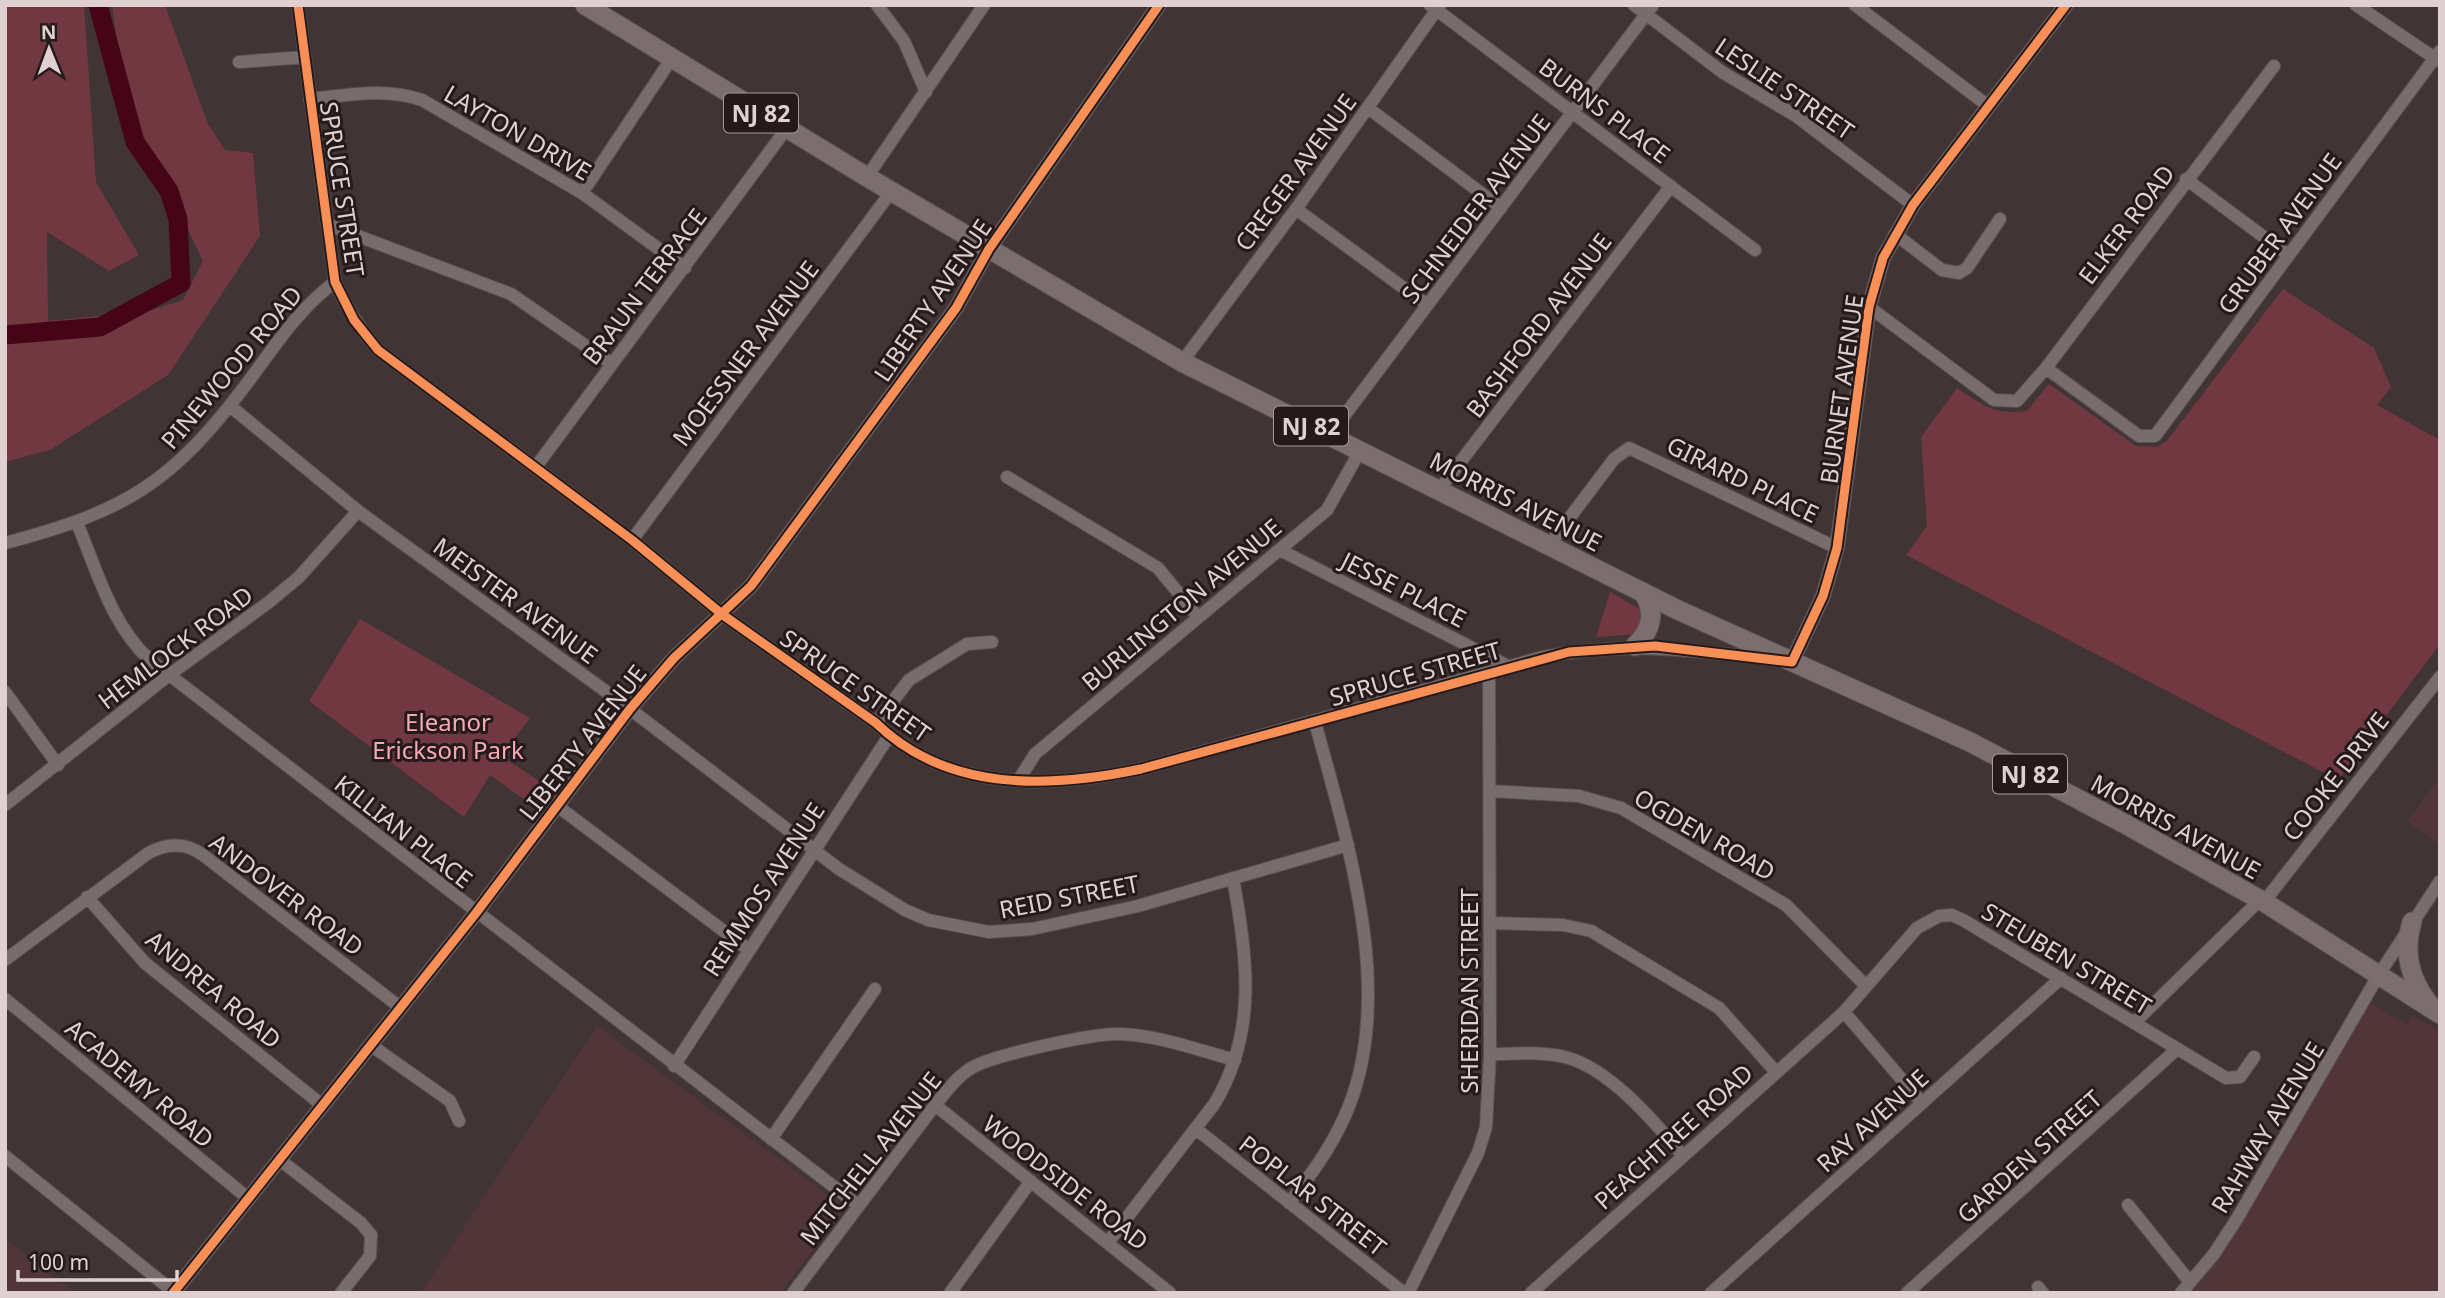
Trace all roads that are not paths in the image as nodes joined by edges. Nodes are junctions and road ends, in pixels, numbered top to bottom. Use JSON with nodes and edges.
{"nodes":[{"id":1,"x":298,"y":5,"type":"edge"},
{"id":2,"x":585,"y":5,"type":"edge"},
{"id":3,"x":877,"y":5,"type":"edge"},
{"id":4,"x":984,"y":5,"type":"edge"},
{"id":5,"x":1634,"y":5,"type":"edge"},
{"id":6,"x":1855,"y":5,"type":"edge"},
{"id":7,"x":2066,"y":5,"type":"edge"},
{"id":8,"x":2356,"y":5,"type":"edge"},
{"id":9,"x":1435,"y":7,"type":"edge"},
{"id":10,"x":1152,"y":8,"type":"edge"},
{"id":11,"x":1649,"y":10,"type":"edge"},
{"id":12,"x":304,"y":57,"type":"junction"},
{"id":13,"x":2438,"y":57,"type":"edge"},
{"id":14,"x":672,"y":58,"type":"junction"},
{"id":15,"x":239,"y":62,"type":"dead end"},
{"id":16,"x":2274,"y":66,"type":"dead end"},
{"id":17,"x":926,"y":92,"type":"junction"},
{"id":18,"x":310,"y":99,"type":"junction"},
{"id":19,"x":1987,"y":105,"type":"junction"},
{"id":20,"x":1368,"y":108,"type":"junction"},
{"id":21,"x":1573,"y":113,"type":"junction"},
{"id":22,"x":787,"y":128,"type":"junction"},
{"id":23,"x":867,"y":177,"type":"junction"},
{"id":24,"x":2186,"y":179,"type":"junction"},
{"id":25,"x":1671,"y":186,"type":"junction"},
{"id":26,"x":891,"y":192,"type":"junction"},
{"id":27,"x":582,"y":193,"type":"junction"},
{"id":28,"x":1913,"y":205,"type":"junction"},
{"id":29,"x":1501,"y":208,"type":"junction"},
{"id":30,"x":1296,"y":209,"type":"junction"},
{"id":31,"x":2000,"y":219,"type":"dead end"},
{"id":32,"x":328,"y":225,"type":"junction"},
{"id":33,"x":1895,"y":234,"type":"junction"},
{"id":34,"x":989,"y":249,"type":"junction"},
{"id":35,"x":1755,"y":250,"type":"dead end"},
{"id":36,"x":2288,"y":255,"type":"junction"},
{"id":37,"x":685,"y":268,"type":"junction"},
{"id":38,"x":335,"y":282,"type":"junction"},
{"id":39,"x":1427,"y":305,"type":"junction"},
{"id":40,"x":1870,"y":307,"type":"junction"},
{"id":41,"x":1182,"y":362,"type":"junction"},
{"id":42,"x":612,"y":365,"type":"junction"},
{"id":43,"x":2046,"y":368,"type":"junction"},
{"id":44,"x":230,"y":406,"type":"junction"},
{"id":45,"x":1329,"y":436,"type":"junction"},
{"id":46,"x":1360,"y":451,"type":"junction"},
{"id":47,"x":535,"y":468,"type":"junction"},
{"id":48,"x":1007,"y":477,"type":"dead end"},
{"id":49,"x":1439,"y":490,"type":"junction"},
{"id":50,"x":358,"y":511,"type":"junction"},
{"id":51,"x":77,"y":523,"type":"junction"},
{"id":52,"x":632,"y":540,"type":"junction"},
{"id":53,"x":5,"y":542,"type":"edge"},
{"id":54,"x":1549,"y":545,"type":"junction"},
{"id":55,"x":1838,"y":548,"type":"junction"},
{"id":56,"x":1280,"y":550,"type":"junction"},
{"id":57,"x":1643,"y":592,"type":"junction"},
{"id":58,"x":723,"y":615,"type":"junction"},
{"id":59,"x":1198,"y":617,"type":"junction"},
{"id":60,"x":992,"y":642,"type":"dead end"},
{"id":61,"x":1635,"y":646,"type":"junction"},
{"id":62,"x":1791,"y":662,"type":"junction"},
{"id":63,"x":1508,"y":666,"type":"junction"},
{"id":64,"x":1489,"y":672,"type":"junction"},
{"id":65,"x":169,"y":674,"type":"junction"},
{"id":66,"x":2440,"y":677,"type":"edge"},
{"id":67,"x":5,"y":692,"type":"edge"},
{"id":68,"x":630,"y":709,"type":"junction"},
{"id":69,"x":1315,"y":722,"type":"junction"},
{"id":70,"x":876,"y":723,"type":"junction"},
{"id":71,"x":889,"y":736,"type":"junction"},
{"id":72,"x":58,"y":765,"type":"junction"},
{"id":73,"x":1018,"y":781,"type":"junction"},
{"id":74,"x":1490,"y":791,"type":"junction"},
{"id":75,"x":5,"y":804,"type":"edge"},
{"id":76,"x":556,"y":805,"type":"junction"},
{"id":77,"x":1348,"y":845,"type":"junction"},
{"id":78,"x":814,"y":848,"type":"junction"},
{"id":79,"x":1233,"y":878,"type":"junction"},
{"id":80,"x":2440,"y":881,"type":"edge"},
{"id":81,"x":87,"y":897,"type":"junction"},
{"id":82,"x":2262,"y":901,"type":"junction"},
{"id":83,"x":476,"y":913,"type":"junction"},
{"id":84,"x":2412,"y":922,"type":"junction"},
{"id":85,"x":1490,"y":923,"type":"junction"},
{"id":86,"x":749,"y":950,"type":"junction"},
{"id":87,"x":5,"y":960,"type":"edge"},
{"id":88,"x":2378,"y":976,"type":"junction"},
{"id":89,"x":2061,"y":978,"type":"junction"},
{"id":90,"x":1866,"y":986,"type":"junction"},
{"id":91,"x":875,"y":989,"type":"dead end"},
{"id":92,"x":5,"y":999,"type":"edge"},
{"id":93,"x":401,"y":1008,"type":"junction"},
{"id":94,"x":1844,"y":1012,"type":"junction"},
{"id":95,"x":2437,"y":1013,"type":"edge"},
{"id":96,"x":2135,"y":1022,"type":"junction"},
{"id":97,"x":372,"y":1046,"type":"junction"},
{"id":98,"x":2177,"y":1048,"type":"junction"},
{"id":99,"x":1490,"y":1054,"type":"junction"},
{"id":100,"x":2254,"y":1057,"type":"dead end"},
{"id":101,"x":1235,"y":1060,"type":"junction"},
{"id":102,"x":674,"y":1066,"type":"junction"},
{"id":103,"x":1776,"y":1072,"type":"junction"},
{"id":104,"x":1922,"y":1103,"type":"junction"},
{"id":105,"x":322,"y":1105,"type":"junction"},
{"id":106,"x":935,"y":1105,"type":"junction"},
{"id":107,"x":459,"y":1121,"type":"dead end"},
{"id":108,"x":1196,"y":1129,"type":"junction"},
{"id":109,"x":771,"y":1139,"type":"junction"},
{"id":110,"x":5,"y":1156,"type":"edge"},
{"id":111,"x":1683,"y":1156,"type":"junction"},
{"id":112,"x":280,"y":1160,"type":"junction"},
{"id":113,"x":1031,"y":1181,"type":"junction"},
{"id":114,"x":249,"y":1199,"type":"junction"},
{"id":115,"x":1289,"y":1203,"type":"junction"},
{"id":116,"x":2128,"y":1205,"type":"dead end"},
{"id":117,"x":859,"y":1206,"type":"junction"},
{"id":118,"x":1109,"y":1241,"type":"junction"},
{"id":119,"x":2190,"y":1282,"type":"junction"},
{"id":120,"x":1161,"y":1290,"type":"edge"},
{"id":121,"x":173,"y":1292,"type":"edge"},
{"id":122,"x":953,"y":1292,"type":"edge"},
{"id":123,"x":341,"y":1293,"type":"edge"},
{"id":124,"x":793,"y":1293,"type":"edge"},
{"id":125,"x":1406,"y":1293,"type":"edge"},
{"id":126,"x":1531,"y":1293,"type":"edge"},
{"id":127,"x":1711,"y":1293,"type":"edge"},
{"id":128,"x":1907,"y":1293,"type":"edge"},
{"id":129,"x":2181,"y":1293,"type":"edge"}],
"edges":[{"from":1,"to":12,"type":"street","name":"SPRUCE STREET"},
{"from":2,"to":14,"type":"main road","name":"MORRIS AVENUE","number":"NJ 82"},
{"from":3,"to":17,"type":"street"},
{"from":4,"to":17,"type":"street"},
{"from":5,"to":11,"type":"street","name":"LESLIE STREET"},
{"from":6,"to":19,"type":"street"},
{"from":7,"to":19,"type":"street","name":"BURNET AVENUE"},
{"from":8,"to":13,"type":"street"},
{"from":9,"to":20,"type":"street","name":"CREGER AVENUE"},
{"from":9,"to":21,"type":"street","name":"BURNS PLACE"},
{"from":10,"to":34,"type":"street","name":"LIBERTY AVENUE"},
{"from":11,"to":21,"type":"street","name":"SCHNEIDER AVENUE"},
{"from":11,"to":28,"type":"street","name":"LESLIE STREET"},
{"from":12,"to":15,"type":"street"},
{"from":12,"to":18,"type":"street","name":"SPRUCE STREET"},
{"from":13,"to":36,"type":"street","name":"GRUBER AVENUE"},
{"from":14,"to":22,"type":"main road","name":"MORRIS AVENUE","number":"NJ 82"},
{"from":14,"to":27,"type":"street"},
{"from":16,"to":24,"type":"street","name":"ELKER ROAD"},
{"from":17,"to":23,"type":"street"},
{"from":18,"to":27,"type":"street","name":"LAYTON DRIVE"},
{"from":18,"to":32,"type":"street","name":"SPRUCE STREET"},
{"from":19,"to":28,"type":"street","name":"BURNET AVENUE"},
{"from":20,"to":29,"type":"street"},
{"from":20,"to":30,"type":"street","name":"CREGER AVENUE"},
{"from":21,"to":25,"type":"street","name":"BURNS PLACE"},
{"from":21,"to":29,"type":"street","name":"SCHNEIDER AVENUE"},
{"from":22,"to":23,"type":"main road","name":"MORRIS AVENUE","number":"NJ 82"},
{"from":22,"to":37,"type":"street","name":"BRAUN TERRACE"},
{"from":23,"to":26,"type":"main road","name":"MORRIS AVENUE","number":"NJ 82"},
{"from":24,"to":36,"type":"street"},
{"from":24,"to":43,"type":"street","name":"ELKER ROAD"},
{"from":25,"to":35,"type":"street","name":"BURNS PLACE"},
{"from":25,"to":49,"type":"street","name":"BASHFORD AVENUE"},
{"from":26,"to":34,"type":"main road","name":"MORRIS AVENUE","number":"NJ 82"},
{"from":26,"to":52,"type":"street","name":"MOESSNER AVENUE"},
{"from":27,"to":37,"type":"street","name":"LAYTON DRIVE"},
{"from":28,"to":33,"type":"street","name":"BURNET AVENUE"},
{"from":29,"to":39,"type":"street","name":"SCHNEIDER AVENUE"},
{"from":30,"to":39,"type":"street"},
{"from":30,"to":41,"type":"street","name":"CREGER AVENUE"},
{"from":31,"to":33,"type":"street"},
{"from":32,"to":38,"type":"street","name":"SPRUCE STREET"},
{"from":32,"to":42,"type":"street"},
{"from":33,"to":40,"type":"street","name":"BURNET AVENUE"},
{"from":34,"to":41,"type":"main road","name":"MORRIS AVENUE","number":"NJ 82"},
{"from":34,"to":58,"type":"street","name":"LIBERTY AVENUE"},
{"from":36,"to":43,"type":"street","name":"GRUBER AVENUE"},
{"from":37,"to":42,"type":"street","name":"BRAUN TERRACE"},
{"from":38,"to":44,"type":"street","name":"PINEWOOD ROAD"},
{"from":38,"to":47,"type":"street","name":"SPRUCE STREET"},
{"from":39,"to":45,"type":"street","name":"SCHNEIDER AVENUE"},
{"from":40,"to":43,"type":"street","name":"ELKER ROAD"},
{"from":40,"to":55,"type":"street","name":"BURNET AVENUE"},
{"from":41,"to":45,"type":"main road","name":"MORRIS AVENUE","number":"NJ 82"},
{"from":42,"to":47,"type":"street","name":"BRAUN TERRACE"},
{"from":44,"to":50,"type":"street","name":"MEISTER AVENUE"},
{"from":44,"to":51,"type":"street","name":"PINEWOOD ROAD"},
{"from":45,"to":46,"type":"main road","name":"MORRIS AVENUE","number":"NJ 82"},
{"from":46,"to":49,"type":"main road","name":"MORRIS AVENUE","number":"NJ 82"},
{"from":46,"to":56,"type":"street","name":"BURLINGTON AVENUE"},
{"from":47,"to":52,"type":"street","name":"SPRUCE STREET"},
{"from":48,"to":59,"type":"street"},
{"from":49,"to":54,"type":"main road","name":"MORRIS AVENUE","number":"NJ 82"},
{"from":50,"to":65,"type":"street","name":"HEMLOCK ROAD"},
{"from":50,"to":68,"type":"street","name":"MEISTER AVENUE"},
{"from":51,"to":53,"type":"street","name":"PINEWOOD ROAD"},
{"from":51,"to":65,"type":"street","name":"KILLIAN PLACE"},
{"from":52,"to":58,"type":"street","name":"SPRUCE STREET"},
{"from":54,"to":55,"type":"street","name":"GIRARD PLACE"},
{"from":54,"to":57,"type":"main road","name":"MORRIS AVENUE","number":"NJ 82"},
{"from":55,"to":62,"type":"street","name":"BURNET AVENUE"},
{"from":56,"to":59,"type":"street","name":"BURLINGTON AVENUE"},
{"from":56,"to":63,"type":"street","name":"JESSE PLACE"},
{"from":57,"to":61,"type":"main road"},
{"from":57,"to":62,"type":"main road","name":"MORRIS AVENUE","number":"NJ 82"},
{"from":58,"to":68,"type":"street","name":"LIBERTY AVENUE"},
{"from":58,"to":70,"type":"street","name":"SPRUCE STREET"},
{"from":59,"to":73,"type":"street","name":"BURLINGTON AVENUE"},
{"from":60,"to":70,"type":"street"},
{"from":61,"to":62,"type":"street","name":"SPRUCE STREET"},
{"from":61,"to":63,"type":"street","name":"SPRUCE STREET"},
{"from":62,"to":82,"type":"main road","name":"MORRIS AVENUE","number":"NJ 82"},
{"from":63,"to":64,"type":"street","name":"SPRUCE STREET"},
{"from":64,"to":69,"type":"street","name":"SPRUCE STREET"},
{"from":64,"to":74,"type":"street","name":"SHERIDAN STREET"},
{"from":65,"to":72,"type":"street","name":"HEMLOCK ROAD"},
{"from":65,"to":83,"type":"street","name":"KILLIAN PLACE"},
{"from":66,"to":82,"type":"street","name":"COOKE DRIVE"},
{"from":67,"to":72,"type":"street"},
{"from":68,"to":76,"type":"street","name":"LIBERTY AVENUE"},
{"from":68,"to":78,"type":"street","name":"MEISTER AVENUE"},
{"from":69,"to":73,"type":"street","name":"SPRUCE STREET"},
{"from":69,"to":77,"type":"street"},
{"from":70,"to":71,"type":"street","name":"SPRUCE STREET"},
{"from":71,"to":73,"type":"street","name":"SPRUCE STREET"},
{"from":71,"to":78,"type":"street","name":"REMMOS AVENUE"},
{"from":72,"to":75,"type":"street","name":"HEMLOCK ROAD"},
{"from":74,"to":85,"type":"street","name":"SHERIDAN STREET"},
{"from":74,"to":90,"type":"street","name":"OGDEN ROAD"},
{"from":76,"to":83,"type":"street","name":"LIBERTY AVENUE"},
{"from":76,"to":86,"type":"street"},
{"from":77,"to":79,"type":"street","name":"REID STREET"},
{"from":77,"to":115,"type":"street"},
{"from":78,"to":79,"type":"street","name":"REID STREET"},
{"from":78,"to":86,"type":"street","name":"REMMOS AVENUE"},
{"from":79,"to":101,"type":"street"},
{"from":80,"to":84,"type":"street","name":"RAHWAY AVENUE"},
{"from":81,"to":87,"type":"street","name":"ANDOVER ROAD"},
{"from":81,"to":93,"type":"street","name":"ANDOVER ROAD"},
{"from":81,"to":105,"type":"street","name":"ANDREA ROAD"},
{"from":82,"to":88,"type":"main road","name":"MORRIS AVENUE","number":"NJ 82"},
{"from":82,"to":96,"type":"street","name":"COOKE DRIVE"},
{"from":83,"to":93,"type":"street","name":"LIBERTY AVENUE"},
{"from":83,"to":102,"type":"street","name":"KILLIAN PLACE"},
{"from":84,"to":88,"type":"street","name":"RAHWAY AVENUE"},
{"from":84,"to":95,"type":"main road"},
{"from":85,"to":99,"type":"street","name":"SHERIDAN STREET"},
{"from":85,"to":103,"type":"street"},
{"from":86,"to":102,"type":"street","name":"REMMOS AVENUE"},
{"from":88,"to":95,"type":"main road","name":"MORRIS AVENUE","number":"NJ 82"},
{"from":88,"to":119,"type":"street","name":"RAHWAY AVENUE"},
{"from":89,"to":90,"type":"street","name":"STEUBEN STREET"},
{"from":89,"to":96,"type":"street","name":"STEUBEN STREET"},
{"from":89,"to":104,"type":"street","name":"RAY AVENUE"},
{"from":90,"to":94,"type":"street","name":"PEACHTREE ROAD"},
{"from":91,"to":109,"type":"street"},
{"from":92,"to":114,"type":"street","name":"ACADEMY ROAD"},
{"from":93,"to":97,"type":"street","name":"LIBERTY AVENUE"},
{"from":94,"to":103,"type":"street","name":"PEACHTREE ROAD"},
{"from":94,"to":104,"type":"street"},
{"from":96,"to":98,"type":"street","name":"STEUBEN STREET"},
{"from":97,"to":105,"type":"street","name":"LIBERTY AVENUE"},
{"from":97,"to":107,"type":"street"},
{"from":98,"to":100,"type":"street","name":"STEUBEN STREET"},
{"from":98,"to":128,"type":"street","name":"GARDEN STREET"},
{"from":99,"to":111,"type":"street"},
{"from":99,"to":125,"type":"street","name":"SHERIDAN STREET"},
{"from":101,"to":106,"type":"street","name":"MITCHELL AVENUE"},
{"from":101,"to":108,"type":"street"},
{"from":102,"to":109,"type":"street","name":"KILLIAN PLACE"},
{"from":103,"to":111,"type":"street","name":"PEACHTREE ROAD"},
{"from":104,"to":127,"type":"street","name":"RAY AVENUE"},
{"from":105,"to":112,"type":"street","name":"LIBERTY AVENUE"},
{"from":106,"to":113,"type":"street","name":"WOODSIDE ROAD"},
{"from":106,"to":117,"type":"street","name":"MITCHELL AVENUE"},
{"from":108,"to":115,"type":"street","name":"POPLAR STREET"},
{"from":108,"to":118,"type":"street"},
{"from":109,"to":117,"type":"street","name":"KILLIAN PLACE"},
{"from":110,"to":121,"type":"street"},
{"from":111,"to":126,"type":"street","name":"PEACHTREE ROAD"},
{"from":112,"to":114,"type":"street","name":"LIBERTY AVENUE"},
{"from":112,"to":123,"type":"street"},
{"from":113,"to":118,"type":"street","name":"WOODSIDE ROAD"},
{"from":113,"to":122,"type":"street"},
{"from":114,"to":121,"type":"street","name":"LIBERTY AVENUE"},
{"from":115,"to":125,"type":"street","name":"POPLAR STREET"},
{"from":116,"to":119,"type":"street"},
{"from":117,"to":124,"type":"street","name":"MITCHELL AVENUE"},
{"from":118,"to":120,"type":"street","name":"WOODSIDE ROAD"},
{"from":119,"to":129,"type":"street","name":"RAHWAY AVENUE"}]}
